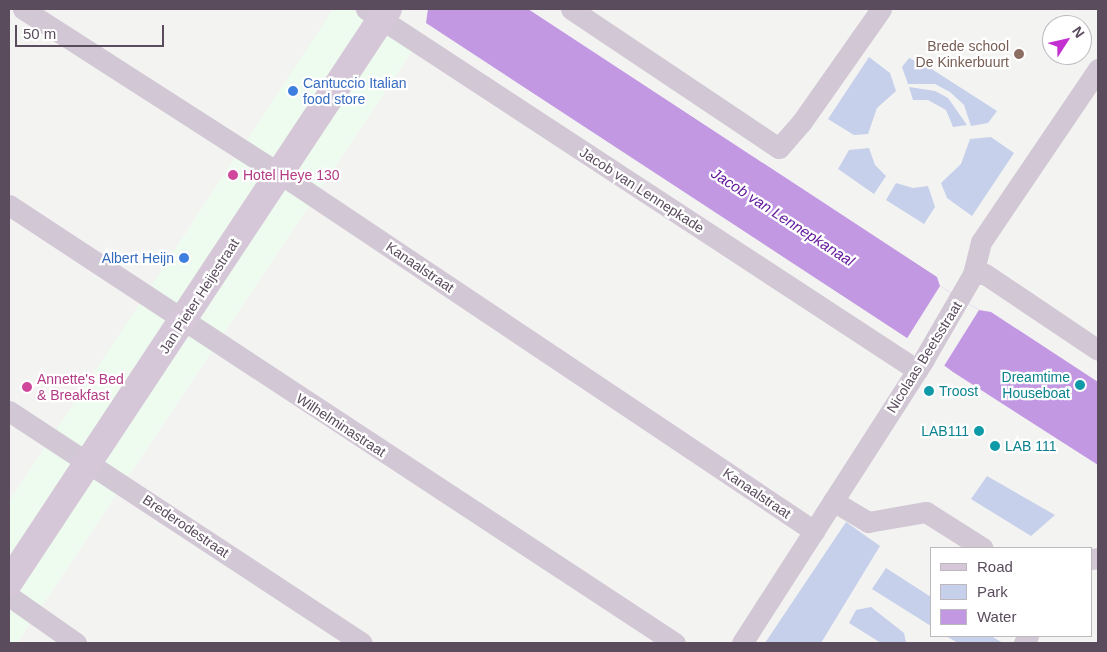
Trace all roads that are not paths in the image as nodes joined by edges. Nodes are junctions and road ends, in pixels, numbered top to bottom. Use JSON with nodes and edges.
{"nodes":[{"id":1,"x":23,"y":9,"type":"edge"},
{"id":2,"x":571,"y":9,"type":"edge"},
{"id":3,"x":881,"y":9,"type":"edge"},
{"id":4,"x":379,"y":12,"type":"edge"},
{"id":5,"x":1098,"y":69,"type":"edge"},
{"id":6,"x":280,"y":173,"type":"junction"},
{"id":7,"x":9,"y":205,"type":"edge"},
{"id":8,"x":969,"y":281,"type":"junction"},
{"id":9,"x":183,"y":321,"type":"junction"},
{"id":10,"x":1098,"y":350,"type":"edge"},
{"id":11,"x":921,"y":365,"type":"junction"},
{"id":12,"x":9,"y":411,"type":"edge"},
{"id":13,"x":89,"y":462,"type":"junction"},
{"id":14,"x":833,"y":501,"type":"junction"},
{"id":15,"x":814,"y":531,"type":"junction"},
{"id":16,"x":982,"y":547,"type":"edge"},
{"id":17,"x":9,"y":582,"type":"edge"},
{"id":18,"x":9,"y":596,"type":"edge"},
{"id":19,"x":76,"y":643,"type":"edge"},
{"id":20,"x":362,"y":643,"type":"edge"},
{"id":21,"x":675,"y":643,"type":"edge"},
{"id":22,"x":742,"y":643,"type":"edge"}],
"edges":[{"from":1,"to":6,"type":"street","name":"Kanaalstraat"},
{"from":2,"to":3,"type":"street"},
{"from":4,"to":6,"type":"street","name":"Jan Pieter Heijestraat"},
{"from":4,"to":11,"type":"street","name":"Jacob van Lennepkade"},
{"from":5,"to":8,"type":"street","name":"Nicolaas Beetsstraat"},
{"from":6,"to":9,"type":"street","name":"Jan Pieter Heijestraat"},
{"from":6,"to":15,"type":"street","name":"Kanaalstraat"},
{"from":7,"to":9,"type":"street","name":"Wilhelminastraat"},
{"from":8,"to":10,"type":"street"},
{"from":8,"to":11,"type":"street","name":"Nicolaas Beetsstraat"},
{"from":9,"to":13,"type":"street","name":"Jan Pieter Heijestraat"},
{"from":9,"to":21,"type":"street","name":"Wilhelminastraat"},
{"from":11,"to":14,"type":"street","name":"Nicolaas Beetsstraat"},
{"from":12,"to":13,"type":"street","name":"Brederodestraat"},
{"from":13,"to":17,"type":"street","name":"Jan Pieter Heijestraat"},
{"from":13,"to":20,"type":"street","name":"Brederodestraat"},
{"from":14,"to":15,"type":"street","name":"Nicolaas Beetsstraat"},
{"from":14,"to":16,"type":"street"},
{"from":15,"to":22,"type":"street","name":"Nicolaas Beetsstraat"},
{"from":18,"to":19,"type":"street"}]}
